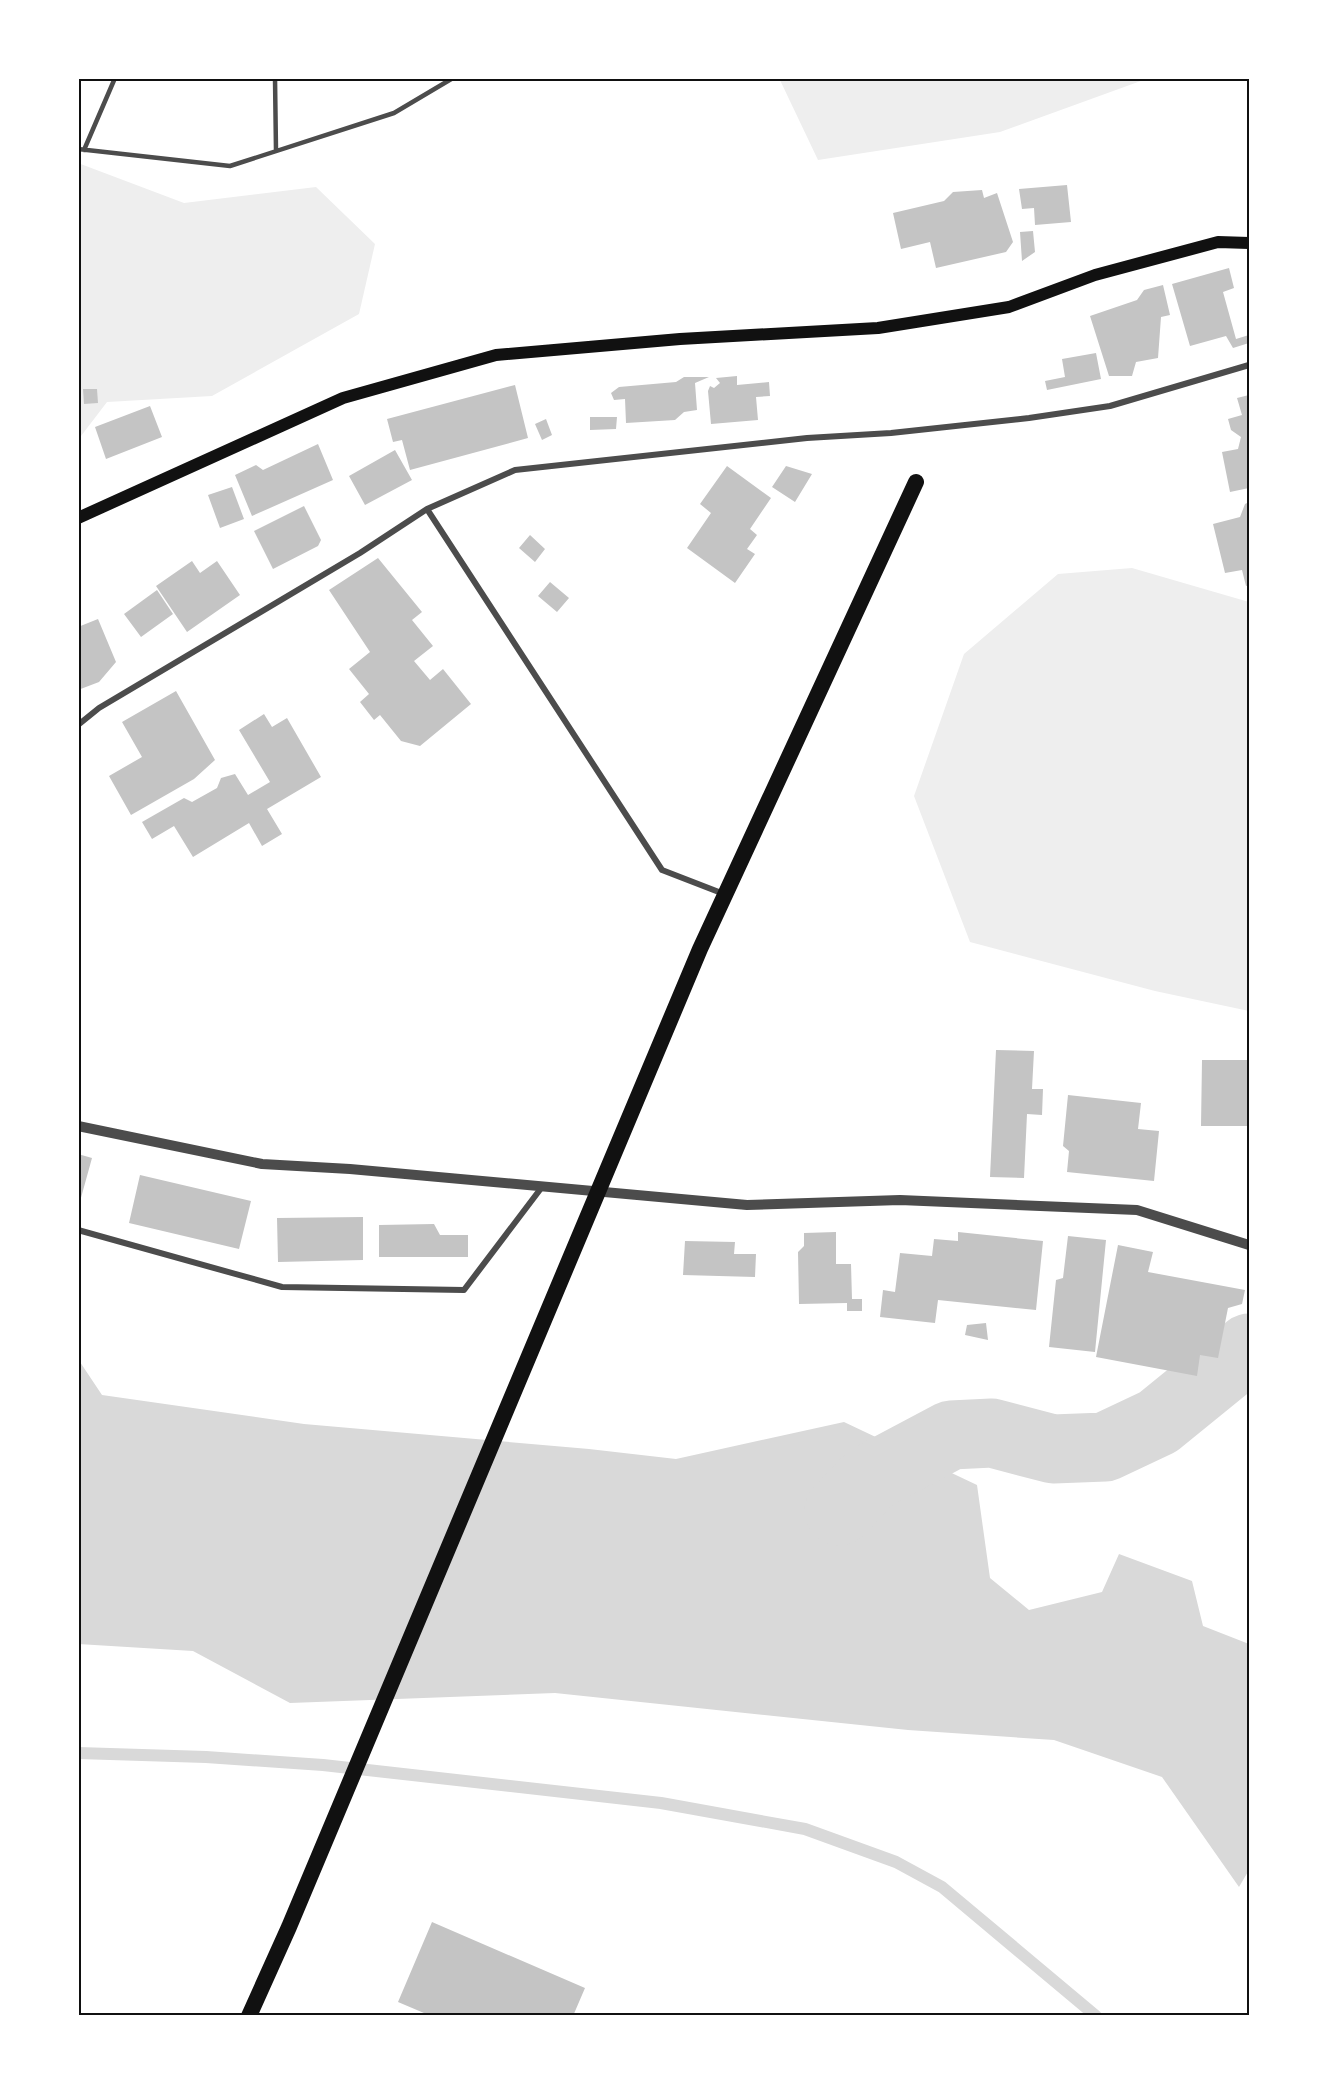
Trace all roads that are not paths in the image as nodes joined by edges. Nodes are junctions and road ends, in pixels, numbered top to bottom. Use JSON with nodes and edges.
{"nodes":[{"id":1,"x":115,"y":78,"type":"edge"},
{"id":2,"x":274,"y":78,"type":"edge"},
{"id":3,"x":453,"y":78,"type":"edge"},
{"id":4,"x":81,"y":150,"type":"edge"},
{"id":5,"x":276,"y":152,"type":"junction"},
{"id":6,"x":1249,"y":243,"type":"edge"},
{"id":7,"x":1249,"y":365,"type":"edge"},
{"id":8,"x":916,"y":482,"type":"dead end"},
{"id":9,"x":426,"y":509,"type":"junction"},
{"id":10,"x":78,"y":518,"type":"edge"},
{"id":11,"x":78,"y":725,"type":"edge"},
{"id":12,"x":724,"y":894,"type":"junction"},
{"id":13,"x":78,"y":1126,"type":"edge"},
{"id":14,"x":542,"y":1187,"type":"junction"},
{"id":15,"x":78,"y":1230,"type":"edge"},
{"id":16,"x":1249,"y":1245,"type":"edge"},
{"id":17,"x":249,"y":2016,"type":"edge"}],
"edges":[{"from":1,"to":4,"type":"lane"},
{"from":2,"to":5,"type":"lane"},
{"from":3,"to":5,"type":"lane"},
{"from":4,"to":5,"type":"lane"},
{"from":6,"to":10,"type":"main road"},
{"from":7,"to":9,"type":"street"},
{"from":8,"to":12,"type":"highway"},
{"from":9,"to":11,"type":"street"},
{"from":9,"to":12,"type":"street"},
{"from":12,"to":17,"type":"highway"},
{"from":13,"to":14,"type":"street"},
{"from":14,"to":15,"type":"street"},
{"from":14,"to":16,"type":"street"}]}
